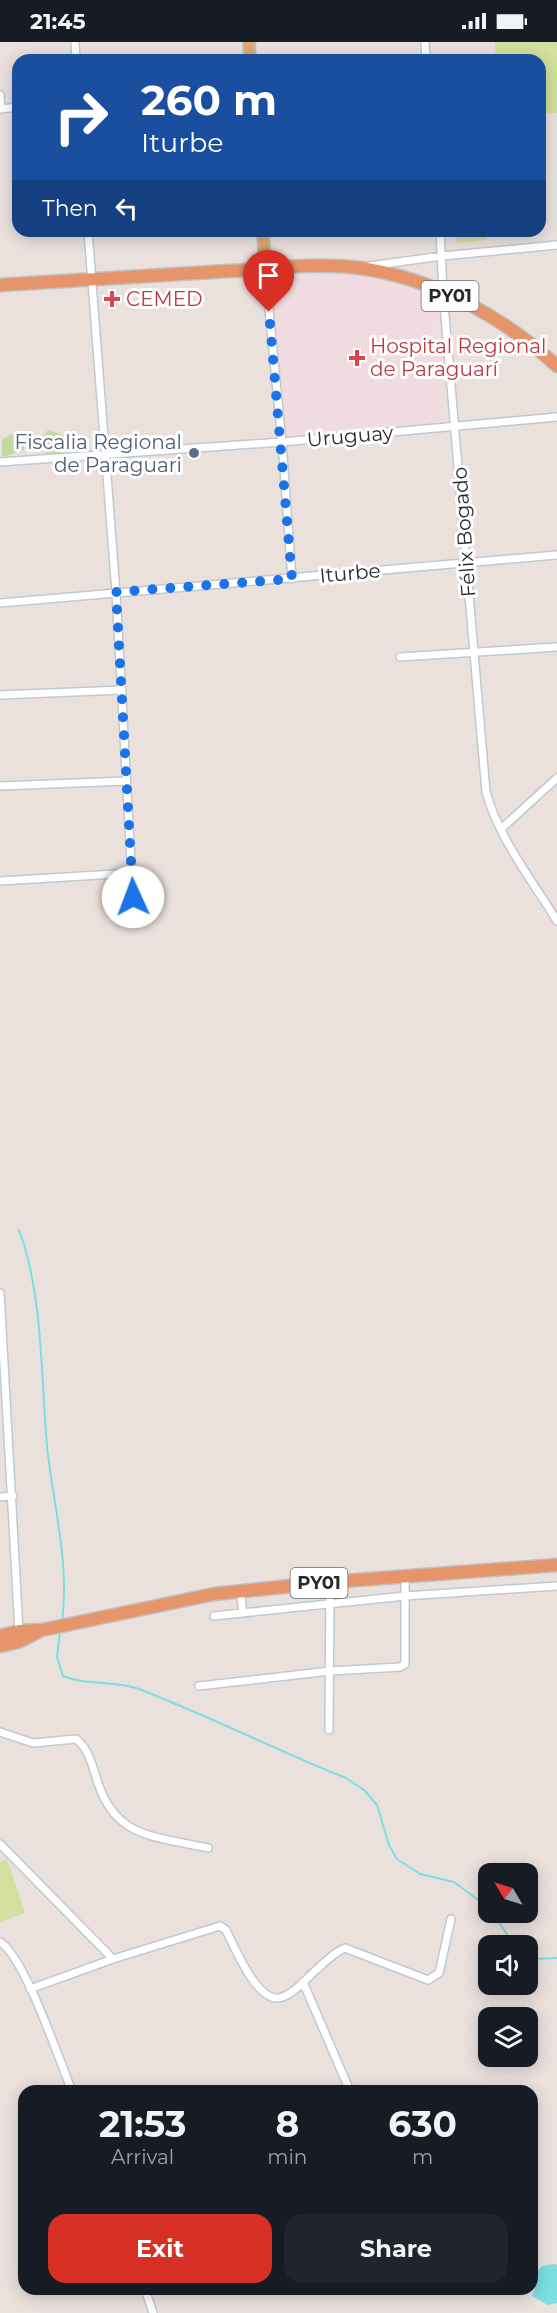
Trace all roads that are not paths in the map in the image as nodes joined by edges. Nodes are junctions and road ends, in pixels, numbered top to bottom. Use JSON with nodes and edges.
{"nodes":[{"id":1,"x":0,"y":95,"type":"edge"},
{"id":2,"x":1,"y":109,"type":"edge"},
{"id":3,"x":88,"y":237,"type":"edge"},
{"id":4,"x":262,"y":237,"type":"edge"},
{"id":5,"x":440,"y":237,"type":"edge"},
{"id":6,"x":557,"y":245,"type":"edge"},
{"id":7,"x":442,"y":256,"type":"junction"},
{"id":8,"x":358,"y":268,"type":"junction"},
{"id":9,"x":265,"y":269,"type":"junction"},
{"id":10,"x":91,"y":279,"type":"junction"},
{"id":11,"x":0,"y":285,"type":"edge"},
{"id":12,"x":443,"y":293,"type":"junction"},
{"id":13,"x":557,"y":366,"type":"edge"},
{"id":14,"x":557,"y":417,"type":"edge"},
{"id":15,"x":456,"y":426,"type":"junction"},
{"id":16,"x":282,"y":442,"type":"junction"},
{"id":17,"x":106,"y":453,"type":"junction"},
{"id":18,"x":0,"y":462,"type":"edge"},
{"id":19,"x":557,"y":555,"type":"edge"},
{"id":20,"x":466,"y":562,"type":"junction"},
{"id":21,"x":292,"y":579,"type":"junction"},
{"id":22,"x":116,"y":592,"type":"junction"},
{"id":23,"x":0,"y":603,"type":"edge"},
{"id":24,"x":557,"y":647,"type":"edge"},
{"id":25,"x":473,"y":652,"type":"junction"},
{"id":26,"x":400,"y":657,"type":"dead end"},
{"id":27,"x":122,"y":690,"type":"junction"},
{"id":28,"x":0,"y":695,"type":"edge"},
{"id":29,"x":557,"y":778,"type":"edge"},
{"id":30,"x":126,"y":781,"type":"junction"},
{"id":31,"x":0,"y":786,"type":"edge"},
{"id":32,"x":501,"y":829,"type":"junction"},
{"id":33,"x":132,"y":873,"type":"junction"},
{"id":34,"x":0,"y":881,"type":"edge"},
{"id":35,"x":133,"y":897,"type":"dead end"},
{"id":36,"x":557,"y":921,"type":"edge"},
{"id":37,"x":0,"y":1293,"type":"edge"},
{"id":38,"x":2,"y":1353,"type":"edge"},
{"id":39,"x":13,"y":1496,"type":"junction"},
{"id":40,"x":0,"y":1497,"type":"edge"},
{"id":41,"x":557,"y":1565,"type":"edge"},
{"id":42,"x":405,"y":1577,"type":"junction"},
{"id":43,"x":330,"y":1582,"type":"junction"},
{"id":44,"x":557,"y":1586,"type":"edge"},
{"id":45,"x":240,"y":1591,"type":"junction"},
{"id":46,"x":405,"y":1596,"type":"junction"},
{"id":47,"x":330,"y":1604,"type":"junction"},
{"id":48,"x":243,"y":1613,"type":"junction"},
{"id":49,"x":214,"y":1616,"type":"dead end"},
{"id":50,"x":42,"y":1630,"type":"junction"},
{"id":51,"x":19,"y":1631,"type":"junction"},
{"id":52,"x":0,"y":1636,"type":"edge"},
{"id":53,"x":0,"y":1646,"type":"edge"},
{"id":54,"x":330,"y":1671,"type":"junction"},
{"id":55,"x":199,"y":1686,"type":"dead end"},
{"id":56,"x":329,"y":1730,"type":"dead end"},
{"id":57,"x":0,"y":1732,"type":"edge"},
{"id":58,"x":0,"y":1844,"type":"edge"},
{"id":59,"x":208,"y":1848,"type":"dead end"},
{"id":60,"x":451,"y":1919,"type":"dead end"},
{"id":61,"x":0,"y":1942,"type":"edge"},
{"id":62,"x":113,"y":1959,"type":"junction"},
{"id":63,"x":303,"y":1982,"type":"junction"},
{"id":64,"x":30,"y":1989,"type":"junction"},
{"id":65,"x":70,"y":2085,"type":"edge"},
{"id":66,"x":347,"y":2085,"type":"edge"},
{"id":67,"x":147,"y":2295,"type":"edge"},
{"id":68,"x":153,"y":2313,"type":"edge"}],
"edges":[{"from":1,"to":2,"type":"street"},
{"from":3,"to":10,"type":"street"},
{"from":4,"to":9,"type":"main road"},
{"from":5,"to":7,"type":"street","name":"Félix Bogado"},
{"from":6,"to":7,"type":"street"},
{"from":7,"to":8,"type":"street"},
{"from":7,"to":12,"type":"street","name":"Félix Bogado"},
{"from":8,"to":9,"type":"highway","number":"PY01"},
{"from":8,"to":12,"type":"highway","number":"PY01"},
{"from":9,"to":10,"type":"highway","number":"PY01"},
{"from":9,"to":16,"type":"street"},
{"from":10,"to":11,"type":"highway","number":"PY01"},
{"from":10,"to":17,"type":"street"},
{"from":12,"to":13,"type":"highway","number":"PY01"},
{"from":12,"to":15,"type":"street","name":"Félix Bogado"},
{"from":14,"to":15,"type":"street","name":"Uruguay"},
{"from":15,"to":16,"type":"street","name":"Uruguay"},
{"from":15,"to":20,"type":"street","name":"Félix Bogado"},
{"from":16,"to":17,"type":"street","name":"Uruguay"},
{"from":16,"to":21,"type":"street"},
{"from":17,"to":18,"type":"street","name":"Uruguay"},
{"from":17,"to":22,"type":"street"},
{"from":19,"to":20,"type":"street","name":"Iturbe"},
{"from":20,"to":21,"type":"street","name":"Iturbe"},
{"from":20,"to":25,"type":"street","name":"Félix Bogado"},
{"from":21,"to":22,"type":"street","name":"Iturbe"},
{"from":22,"to":23,"type":"street","name":"Iturbe"},
{"from":22,"to":27,"type":"street"},
{"from":24,"to":25,"type":"street"},
{"from":25,"to":26,"type":"street"},
{"from":25,"to":32,"type":"street","name":"Félix Bogado"},
{"from":27,"to":28,"type":"street"},
{"from":27,"to":30,"type":"street"},
{"from":29,"to":32,"type":"street"},
{"from":30,"to":31,"type":"street"},
{"from":30,"to":33,"type":"street"},
{"from":32,"to":36,"type":"street","name":"Félix Bogado"},
{"from":33,"to":34,"type":"street"},
{"from":33,"to":35,"type":"street"},
{"from":37,"to":38,"type":"street"},
{"from":38,"to":39,"type":"street"},
{"from":39,"to":40,"type":"street"},
{"from":39,"to":51,"type":"street"},
{"from":41,"to":42,"type":"highway","number":"PY01"},
{"from":42,"to":43,"type":"highway","number":"PY01"},
{"from":42,"to":46,"type":"street"},
{"from":43,"to":45,"type":"highway","number":"PY01"},
{"from":43,"to":47,"type":"street"},
{"from":44,"to":46,"type":"street"},
{"from":45,"to":48,"type":"street"},
{"from":45,"to":50,"type":"highway","number":"PY01"},
{"from":46,"to":47,"type":"street"},
{"from":46,"to":54,"type":"street"},
{"from":47,"to":48,"type":"street"},
{"from":47,"to":54,"type":"street"},
{"from":48,"to":49,"type":"street"},
{"from":50,"to":51,"type":"highway","number":"PY01"},
{"from":50,"to":53,"type":"highway","number":"PY01"},
{"from":51,"to":52,"type":"highway","number":"PY01"},
{"from":54,"to":55,"type":"street"},
{"from":54,"to":56,"type":"street"},
{"from":57,"to":59,"type":"street"},
{"from":58,"to":62,"type":"street"},
{"from":60,"to":63,"type":"street"},
{"from":61,"to":64,"type":"street"},
{"from":62,"to":63,"type":"street"},
{"from":62,"to":64,"type":"street"},
{"from":63,"to":66,"type":"street"},
{"from":64,"to":65,"type":"street"},
{"from":67,"to":68,"type":"street"}]}
